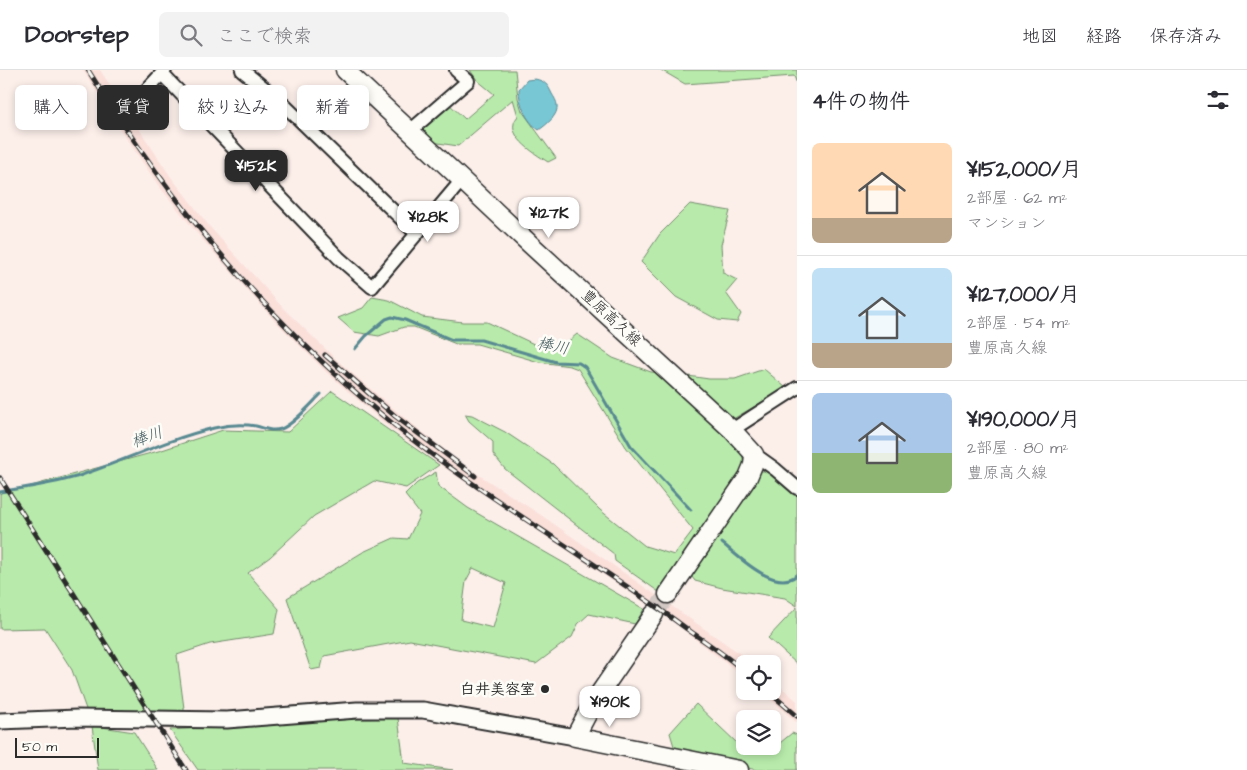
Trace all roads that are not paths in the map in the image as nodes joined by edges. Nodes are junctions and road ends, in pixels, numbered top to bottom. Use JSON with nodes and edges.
{"nodes":[{"id":1,"x":242,"y":70,"type":"edge"},
{"id":2,"x":345,"y":70,"type":"edge"},
{"id":3,"x":456,"y":70,"type":"edge"},
{"id":4,"x":164,"y":72,"type":"edge"},
{"id":5,"x":152,"y":85,"type":"edge"},
{"id":6,"x":410,"y":130,"type":"junction"},
{"id":7,"x":462,"y":180,"type":"junction"},
{"id":8,"x":417,"y":234,"type":"junction"},
{"id":9,"x":797,"y":388,"type":"edge"},
{"id":10,"x":732,"y":430,"type":"junction"},
{"id":11,"x":754,"y":454,"type":"junction"},
{"id":12,"x":797,"y":488,"type":"edge"},
{"id":13,"x":668,"y":594,"type":"tunnel mouth"},
{"id":14,"x":654,"y":614,"type":"tunnel mouth"},
{"id":15,"x":0,"y":721,"type":"edge"},
{"id":16,"x":575,"y":737,"type":"junction"},
{"id":17,"x":739,"y":770,"type":"edge"}],
"edges":[{"from":1,"to":8,"type":"street"},
{"from":2,"to":6,"type":"main road","name":"豊原高久線"},
{"from":3,"to":6,"type":"street"},
{"from":4,"to":5,"type":"street"},
{"from":4,"to":8,"type":"street"},
{"from":6,"to":7,"type":"main road","name":"豊原高久線"},
{"from":7,"to":8,"type":"street"},
{"from":7,"to":10,"type":"main road","name":"豊原高久線"},
{"from":9,"to":10,"type":"street"},
{"from":10,"to":11,"type":"main road","name":"豊原高久線"},
{"from":11,"to":12,"type":"street"},
{"from":11,"to":13,"type":"main road"},
{"from":14,"to":16,"type":"main road"},
{"from":15,"to":16,"type":"street"},
{"from":16,"to":17,"type":"main road"}]}
